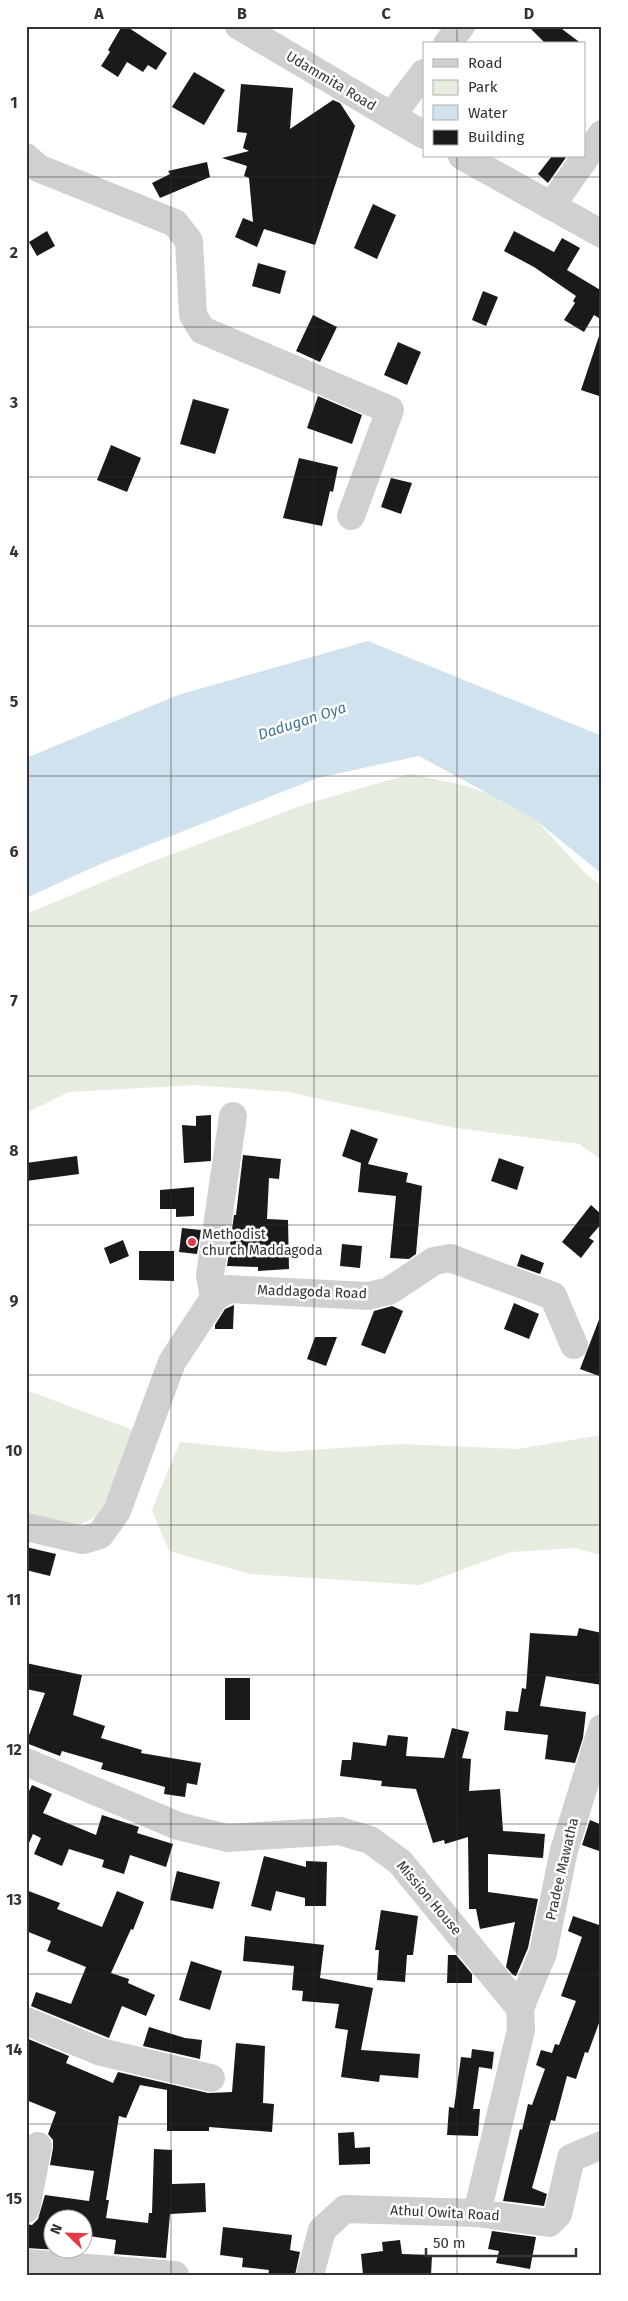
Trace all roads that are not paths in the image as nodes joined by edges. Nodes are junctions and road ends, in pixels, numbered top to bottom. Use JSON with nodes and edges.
{"nodes":[{"id":1,"x":239,"y":26,"type":"edge"},
{"id":2,"x":461,"y":26,"type":"edge"},
{"id":3,"x":449,"y":42,"type":"edge"},
{"id":4,"x":423,"y":74,"type":"edge"},
{"id":5,"x":390,"y":116,"type":"junction"},
{"id":6,"x":423,"y":134,"type":"edge"},
{"id":7,"x":602,"y":134,"type":"edge"},
{"id":8,"x":26,"y":157,"type":"edge"},
{"id":9,"x":586,"y":157,"type":"edge"},
{"id":10,"x":466,"y":158,"type":"edge"},
{"id":11,"x":585,"y":158,"type":"edge"},
{"id":12,"x":551,"y":206,"type":"junction"},
{"id":13,"x":602,"y":234,"type":"edge"},
{"id":14,"x":350,"y":516,"type":"dead end"},
{"id":15,"x":233,"y":1116,"type":"dead end"},
{"id":16,"x":214,"y":1298,"type":"junction"},
{"id":17,"x":574,"y":1345,"type":"dead end"},
{"id":18,"x":26,"y":1528,"type":"edge"},
{"id":19,"x":602,"y":1728,"type":"edge"},
{"id":20,"x":26,"y":1762,"type":"edge"},
{"id":21,"x":520,"y":2008,"type":"junction"},
{"id":22,"x":26,"y":2021,"type":"edge"},
{"id":23,"x":211,"y":2078,"type":"dead end"},
{"id":24,"x":602,"y":2145,"type":"edge"},
{"id":25,"x":38,"y":2146,"type":"dead end"},
{"id":26,"x":26,"y":2209,"type":"edge"},
{"id":27,"x":477,"y":2212,"type":"junction"},
{"id":28,"x":34,"y":2267,"type":"edge"},
{"id":29,"x":175,"y":2275,"type":"edge"},
{"id":30,"x":310,"y":2275,"type":"edge"}],
"edges":[{"from":1,"to":5,"type":"street","name":"Udammita Road"},
{"from":2,"to":3,"type":"street"},
{"from":4,"to":5,"type":"street"},
{"from":5,"to":6,"type":"street","name":"Udammita Road"},
{"from":7,"to":9,"type":"street"},
{"from":8,"to":14,"type":"street"},
{"from":10,"to":12,"type":"street"},
{"from":11,"to":12,"type":"street"},
{"from":12,"to":13,"type":"street"},
{"from":15,"to":16,"type":"street"},
{"from":16,"to":17,"type":"street","name":"Maddagoda Road"},
{"from":16,"to":18,"type":"street"},
{"from":19,"to":21,"type":"street","name":"Pradee Mawatha"},
{"from":20,"to":21,"type":"street","name":"Mission House"},
{"from":21,"to":27,"type":"street"},
{"from":22,"to":23,"type":"street"},
{"from":24,"to":27,"type":"street","name":"Athul Owita Road"},
{"from":25,"to":26,"type":"street"},
{"from":27,"to":30,"type":"street","name":"Athul Owita Road"},
{"from":28,"to":29,"type":"street"}]}
